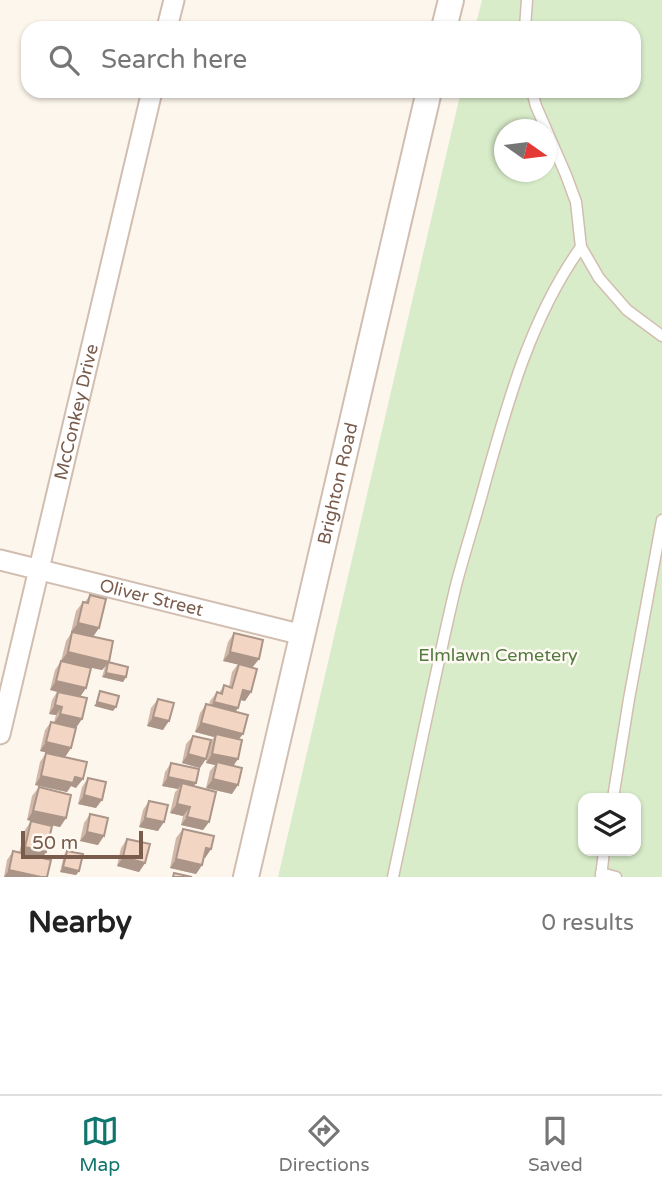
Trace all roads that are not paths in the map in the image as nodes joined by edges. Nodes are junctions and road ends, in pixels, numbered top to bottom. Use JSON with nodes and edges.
{"nodes":[{"id":1,"x":174,"y":0,"type":"edge"},
{"id":2,"x":451,"y":0,"type":"edge"},
{"id":3,"x":527,"y":0,"type":"edge"},
{"id":4,"x":169,"y":21,"type":"edge"},
{"id":5,"x":446,"y":21,"type":"edge"},
{"id":6,"x":526,"y":21,"type":"edge"},
{"id":7,"x":150,"y":98,"type":"edge"},
{"id":8,"x":427,"y":98,"type":"edge"},
{"id":9,"x":534,"y":98,"type":"edge"},
{"id":10,"x":581,"y":247,"type":"junction"},
{"id":11,"x":662,"y":336,"type":"edge"},
{"id":12,"x":662,"y":520,"type":"edge"},
{"id":13,"x":0,"y":560,"type":"edge"},
{"id":14,"x":39,"y":570,"type":"junction"},
{"id":15,"x":303,"y":635,"type":"junction"},
{"id":16,"x":0,"y":734,"type":"edge"},
{"id":17,"x":614,"y":793,"type":"edge"},
{"id":18,"x":603,"y":856,"type":"edge"},
{"id":19,"x":601,"y":875,"type":"edge"},
{"id":20,"x":246,"y":877,"type":"edge"},
{"id":21,"x":393,"y":877,"type":"edge"},
{"id":22,"x":616,"y":877,"type":"edge"}],
"edges":[{"from":1,"to":4,"type":"street"},
{"from":2,"to":5,"type":"street"},
{"from":3,"to":6,"type":"lane"},
{"from":7,"to":14,"type":"street","name":"McConkey Drive"},
{"from":8,"to":15,"type":"street","name":"Brighton Road"},
{"from":9,"to":10,"type":"lane"},
{"from":10,"to":11,"type":"lane"},
{"from":10,"to":21,"type":"lane"},
{"from":12,"to":17,"type":"lane"},
{"from":13,"to":14,"type":"street","name":"Oliver Street"},
{"from":14,"to":15,"type":"street","name":"Oliver Street"},
{"from":14,"to":16,"type":"street","name":"McConkey Drive"},
{"from":15,"to":20,"type":"street","name":"Brighton Road"},
{"from":18,"to":19,"type":"lane"},
{"from":19,"to":22,"type":"lane"}]}
